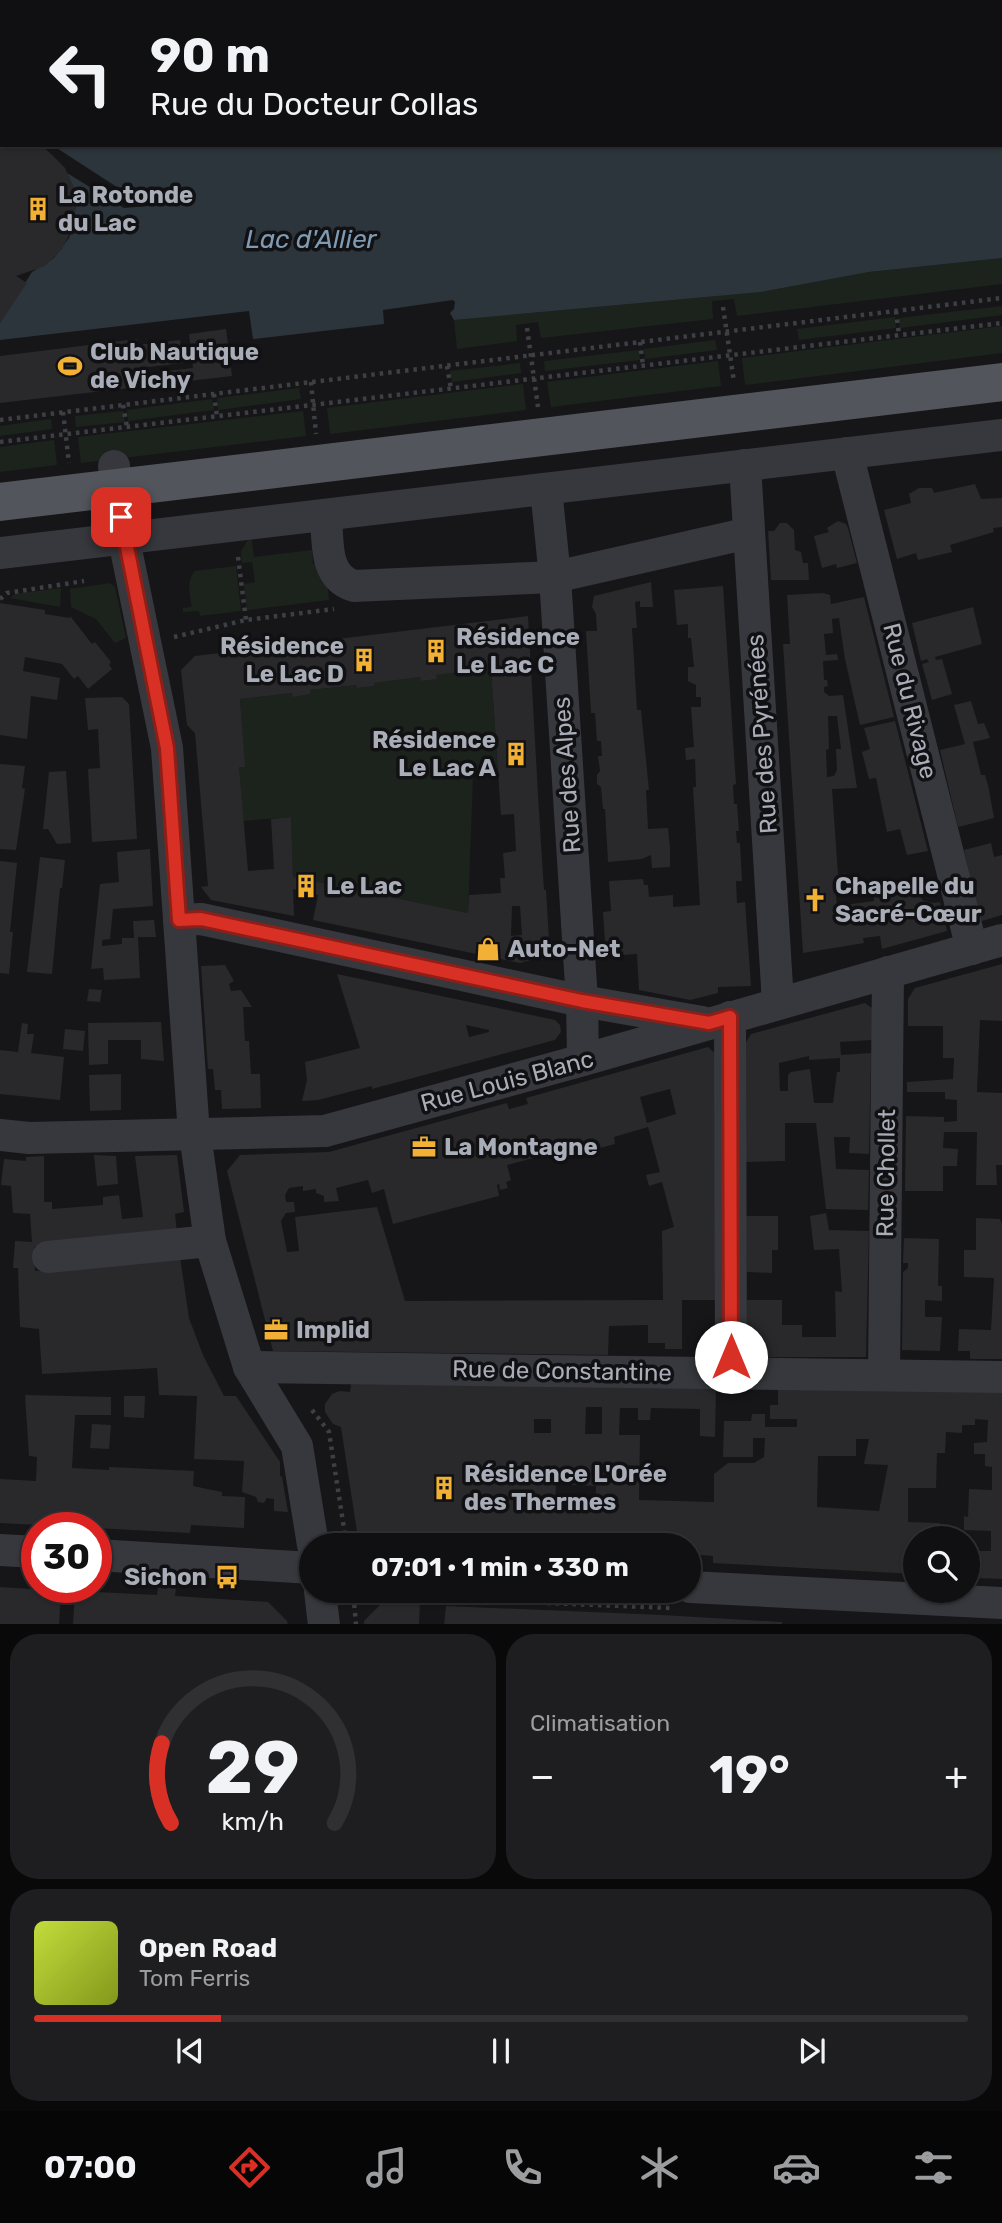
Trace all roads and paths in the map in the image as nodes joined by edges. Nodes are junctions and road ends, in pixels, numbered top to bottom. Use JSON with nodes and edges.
{"nodes":[{"id":1,"x":1002,"y":298,"type":"edge"},
{"id":2,"x":723,"y":307,"type":"dead end"},
{"id":3,"x":896,"y":312,"type":"junction"},
{"id":4,"x":1002,"y":323,"type":"edge"},
{"id":5,"x":527,"y":328,"type":"dead end"},
{"id":6,"x":727,"y":332,"type":"junction"},
{"id":7,"x":899,"y":335,"type":"junction"},
{"id":8,"x":640,"y":342,"type":"junction"},
{"id":9,"x":531,"y":355,"type":"junction"},
{"id":10,"x":1002,"y":360,"type":"edge"},
{"id":11,"x":447,"y":366,"type":"junction"},
{"id":12,"x":643,"y":366,"type":"junction"},
{"id":13,"x":733,"y":374,"type":"junction"},
{"id":14,"x":535,"y":379,"type":"junction"},
{"id":15,"x":311,"y":382,"type":"junction"},
{"id":16,"x":1002,"y":382,"type":"edge"},
{"id":17,"x":451,"y":389,"type":"junction"},
{"id":18,"x":214,"y":394,"type":"junction"},
{"id":19,"x":123,"y":405,"type":"junction"},
{"id":20,"x":539,"y":416,"type":"junction"},
{"id":21,"x":217,"y":417,"type":"junction"},
{"id":22,"x":0,"y":420,"type":"edge"},
{"id":23,"x":315,"y":424,"type":"junction"},
{"id":24,"x":127,"y":427,"type":"junction"},
{"id":25,"x":1002,"y":435,"type":"edge"},
{"id":26,"x":0,"y":442,"type":"edge"},
{"id":27,"x":847,"y":453,"type":"junction"},
{"id":28,"x":745,"y":465,"type":"junction"},
{"id":29,"x":116,"y":477,"type":"junction"},
{"id":30,"x":0,"y":480,"type":"edge"},
{"id":31,"x":546,"y":489,"type":"junction"},
{"id":32,"x":0,"y":502,"type":"edge"},
{"id":33,"x":326,"y":515,"type":"junction"},
{"id":34,"x":749,"y":533,"type":"junction"},
{"id":35,"x":124,"y":540,"type":"junction"},
{"id":36,"x":0,"y":553,"type":"edge"},
{"id":37,"x":238,"y":557,"type":"dead end"},
{"id":38,"x":555,"y":577,"type":"junction"},
{"id":39,"x":84,"y":581,"type":"dead end"},
{"id":40,"x":342,"y":583,"type":"junction"},
{"id":41,"x":0,"y":598,"type":"edge"},
{"id":42,"x":246,"y":620,"type":"junction"},
{"id":43,"x":163,"y":639,"type":"dead end"},
{"id":44,"x":179,"y":920,"type":"junction"},
{"id":45,"x":1002,"y":940,"type":"edge"},
{"id":46,"x":971,"y":949,"type":"junction"},
{"id":47,"x":888,"y":972,"type":"junction"},
{"id":48,"x":582,"y":1001,"type":"junction"},
{"id":49,"x":778,"y":1003,"type":"junction"},
{"id":50,"x":719,"y":1020,"type":"junction"},
{"id":51,"x":583,"y":1060,"type":"junction"},
{"id":52,"x":0,"y":1135,"type":"edge"},
{"id":53,"x":196,"y":1135,"type":"junction"},
{"id":54,"x":210,"y":1241,"type":"junction"},
{"id":55,"x":48,"y":1257,"type":"dead end"},
{"id":56,"x":249,"y":1367,"type":"junction"},
{"id":57,"x":731,"y":1373,"type":"junction"},
{"id":58,"x":884,"y":1375,"type":"junction"},
{"id":59,"x":1002,"y":1377,"type":"edge"},
{"id":60,"x":311,"y":1533,"type":"edge"},
{"id":61,"x":0,"y":1550,"type":"edge"},
{"id":62,"x":21,"y":1551,"type":"edge"},
{"id":63,"x":112,"y":1556,"type":"edge"},
{"id":64,"x":299,"y":1567,"type":"edge"},
{"id":65,"x":701,"y":1588,"type":"edge"},
{"id":66,"x":321,"y":1603,"type":"edge"},
{"id":67,"x":354,"y":1603,"type":"edge"},
{"id":68,"x":1002,"y":1603,"type":"edge"},
{"id":69,"x":324,"y":1624,"type":"edge"},
{"id":70,"x":356,"y":1624,"type":"edge"}],
"edges":[{"from":1,"to":3,"type":"path"},
{"from":2,"to":6,"type":"path"},
{"from":3,"to":6,"type":"path"},
{"from":3,"to":7,"type":"path"},
{"from":4,"to":7,"type":"path"},
{"from":5,"to":9,"type":"path"},
{"from":6,"to":8,"type":"path"},
{"from":6,"to":13,"type":"path"},
{"from":7,"to":13,"type":"path"},
{"from":8,"to":9,"type":"path"},
{"from":8,"to":12,"type":"path"},
{"from":9,"to":11,"type":"path"},
{"from":9,"to":14,"type":"path"},
{"from":10,"to":13,"type":"main road"},
{"from":11,"to":15,"type":"path"},
{"from":11,"to":17,"type":"path"},
{"from":12,"to":13,"type":"path"},
{"from":12,"to":14,"type":"path"},
{"from":13,"to":20,"type":"main road"},
{"from":14,"to":17,"type":"path"},
{"from":14,"to":20,"type":"path"},
{"from":15,"to":18,"type":"path"},
{"from":15,"to":23,"type":"path"},
{"from":16,"to":29,"type":"main road"},
{"from":17,"to":23,"type":"path"},
{"from":18,"to":19,"type":"path"},
{"from":18,"to":21,"type":"path"},
{"from":19,"to":22,"type":"path"},
{"from":19,"to":24,"type":"path"},
{"from":20,"to":23,"type":"main road"},
{"from":21,"to":23,"type":"path"},
{"from":21,"to":24,"type":"path"},
{"from":23,"to":29,"type":"main road"},
{"from":24,"to":26,"type":"path"},
{"from":25,"to":27,"type":"street"},
{"from":27,"to":28,"type":"street"},
{"from":27,"to":46,"type":"street","name":"Rue du Rivage"},
{"from":28,"to":31,"type":"street"},
{"from":28,"to":34,"type":"street","name":"Rue des Pyrénées"},
{"from":29,"to":30,"type":"main road"},
{"from":29,"to":32,"type":"main road"},
{"from":29,"to":35,"type":"street"},
{"from":31,"to":33,"type":"street"},
{"from":31,"to":38,"type":"street","name":"Rue des Alpes"},
{"from":33,"to":35,"type":"street"},
{"from":33,"to":40,"type":"street"},
{"from":34,"to":38,"type":"street"},
{"from":34,"to":49,"type":"street","name":"Rue des Pyrénées"},
{"from":35,"to":36,"type":"street"},
{"from":35,"to":44,"type":"street"},
{"from":37,"to":42,"type":"path"},
{"from":38,"to":40,"type":"street"},
{"from":38,"to":48,"type":"street","name":"Rue des Alpes"},
{"from":39,"to":41,"type":"path"},
{"from":40,"to":42,"type":"path"},
{"from":42,"to":43,"type":"path"},
{"from":44,"to":48,"type":"street"},
{"from":44,"to":53,"type":"street"},
{"from":45,"to":46,"type":"street","name":"Rue Louis Blanc"},
{"from":46,"to":47,"type":"street","name":"Rue Louis Blanc"},
{"from":47,"to":49,"type":"street","name":"Rue Louis Blanc"},
{"from":47,"to":58,"type":"street","name":"Rue Chollet"},
{"from":48,"to":50,"type":"street"},
{"from":48,"to":51,"type":"street","name":"Rue des Alpes"},
{"from":49,"to":50,"type":"street","name":"Rue Louis Blanc"},
{"from":50,"to":51,"type":"street","name":"Rue Louis Blanc"},
{"from":50,"to":57,"type":"street"},
{"from":51,"to":53,"type":"street","name":"Rue Louis Blanc"},
{"from":52,"to":53,"type":"street","name":"Rue Louis Blanc"},
{"from":53,"to":54,"type":"street"},
{"from":54,"to":55,"type":"street"},
{"from":54,"to":56,"type":"street"},
{"from":56,"to":57,"type":"street","name":"Rue de Constantine"},
{"from":56,"to":60,"type":"street"},
{"from":57,"to":58,"type":"street","name":"Rue de Constantine"},
{"from":58,"to":59,"type":"street","name":"Rue de Constantine"},
{"from":61,"to":62,"type":"street"},
{"from":63,"to":64,"type":"street"},
{"from":65,"to":68,"type":"street"},
{"from":66,"to":69,"type":"street"},
{"from":67,"to":70,"type":"path"}]}
